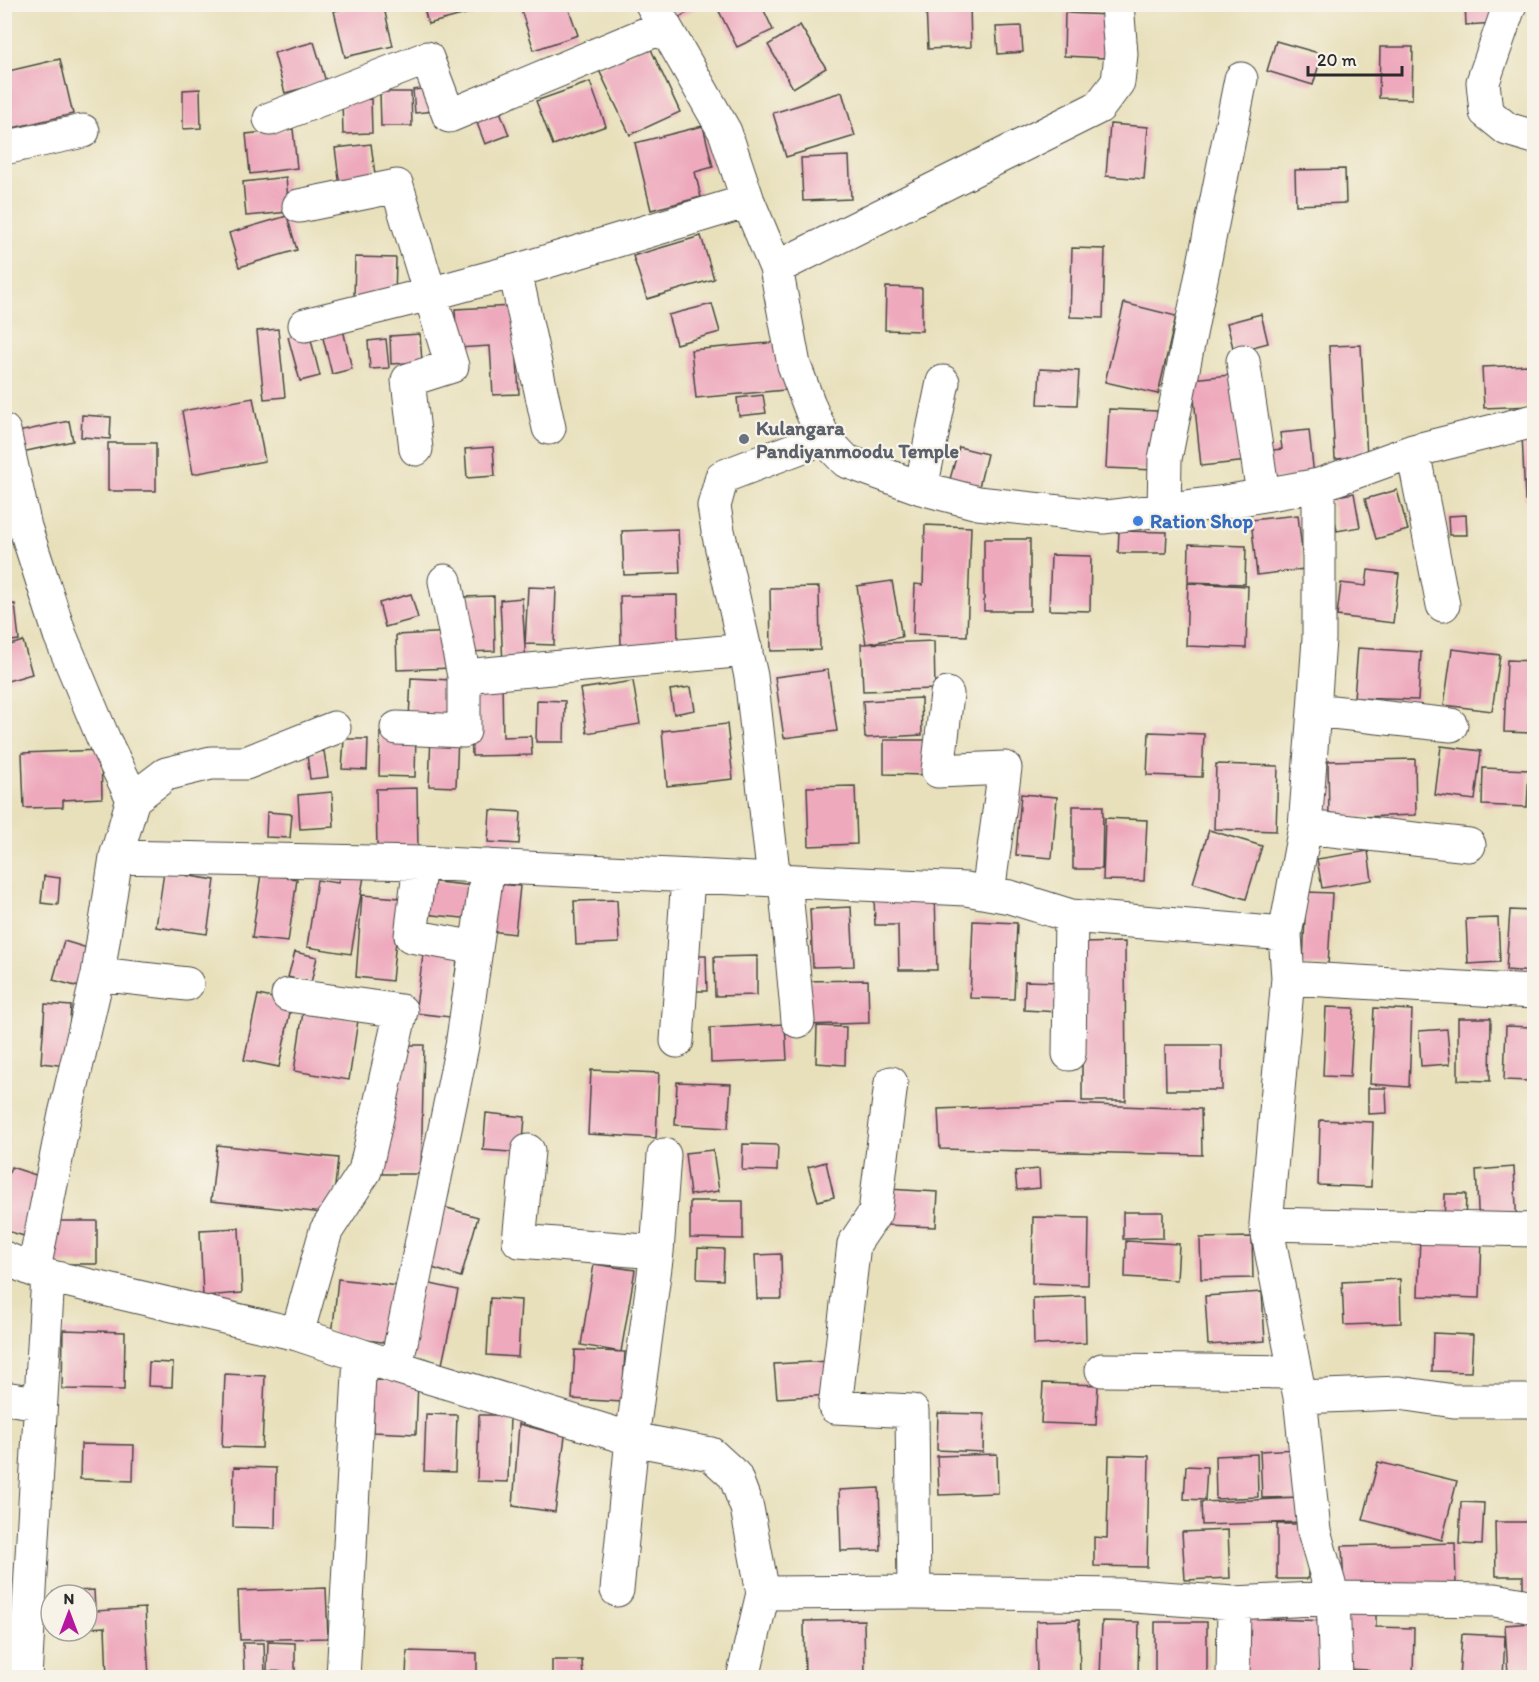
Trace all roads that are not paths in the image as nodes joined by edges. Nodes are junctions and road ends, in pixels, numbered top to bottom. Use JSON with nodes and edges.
{"nodes":[{"id":1,"x":1117,"y":4,"type":"edge"},
{"id":2,"x":1510,"y":4,"type":"edge"},
{"id":3,"x":659,"y":15,"type":"edge"},
{"id":4,"x":1241,"y":79,"type":"dead end"},
{"id":5,"x":270,"y":119,"type":"dead end"},
{"id":6,"x":83,"y":131,"type":"dead end"},
{"id":7,"x":1534,"y":137,"type":"edge"},
{"id":8,"x":4,"y":148,"type":"edge"},
{"id":9,"x":748,"y":201,"type":"junction"},
{"id":10,"x":299,"y":206,"type":"dead end"},
{"id":11,"x":776,"y":268,"type":"junction"},
{"id":12,"x":515,"y":271,"type":"junction"},
{"id":13,"x":430,"y":294,"type":"junction"},
{"id":14,"x":304,"y":325,"type":"dead end"},
{"id":15,"x":1243,"y":361,"type":"dead end"},
{"id":16,"x":943,"y":382,"type":"dead end"},
{"id":17,"x":1534,"y":421,"type":"edge"},
{"id":18,"x":549,"y":428,"type":"dead end"},
{"id":19,"x":824,"y":438,"type":"junction"},
{"id":20,"x":6,"y":441,"type":"edge"},
{"id":21,"x":416,"y":449,"type":"dead end"},
{"id":22,"x":1413,"y":451,"type":"junction"},
{"id":23,"x":1319,"y":486,"type":"junction"},
{"id":24,"x":921,"y":488,"type":"junction"},
{"id":25,"x":1263,"y":494,"type":"junction"},
{"id":26,"x":1164,"y":510,"type":"junction"},
{"id":27,"x":445,"y":580,"type":"dead end"},
{"id":28,"x":1443,"y":605,"type":"dead end"},
{"id":29,"x":746,"y":650,"type":"junction"},
{"id":30,"x":464,"y":676,"type":"junction"},
{"id":31,"x":947,"y":694,"type":"dead end"},
{"id":32,"x":1314,"y":710,"type":"junction"},
{"id":33,"x":1451,"y":725,"type":"dead end"},
{"id":34,"x":334,"y":728,"type":"dead end"},
{"id":35,"x":397,"y":728,"type":"dead end"},
{"id":36,"x":133,"y":799,"type":"junction"},
{"id":37,"x":1305,"y":827,"type":"junction"},
{"id":38,"x":1469,"y":845,"type":"dead end"},
{"id":39,"x":116,"y":857,"type":"junction"},
{"id":40,"x":420,"y":863,"type":"junction"},
{"id":41,"x":488,"y":866,"type":"junction"},
{"id":42,"x":688,"y":876,"type":"junction"},
{"id":43,"x":780,"y":880,"type":"junction"},
{"id":44,"x":988,"y":893,"type":"junction"},
{"id":45,"x":1071,"y":916,"type":"junction"},
{"id":46,"x":1285,"y":934,"type":"junction"},
{"id":47,"x":476,"y":948,"type":"junction"},
{"id":48,"x":98,"y":974,"type":"junction"},
{"id":49,"x":1288,"y":978,"type":"junction"},
{"id":50,"x":187,"y":984,"type":"dead end"},
{"id":51,"x":1534,"y":992,"type":"edge"},
{"id":52,"x":288,"y":995,"type":"dead end"},
{"id":53,"x":798,"y":1021,"type":"dead end"},
{"id":54,"x":677,"y":1041,"type":"dead end"},
{"id":55,"x":1069,"y":1053,"type":"dead end"},
{"id":56,"x":891,"y":1083,"type":"dead end"},
{"id":57,"x":528,"y":1151,"type":"dead end"},
{"id":58,"x":664,"y":1155,"type":"dead end"},
{"id":59,"x":1266,"y":1224,"type":"junction"},
{"id":60,"x":1534,"y":1230,"type":"edge"},
{"id":61,"x":657,"y":1252,"type":"junction"},
{"id":62,"x":29,"y":1268,"type":"edge"},
{"id":63,"x":297,"y":1334,"type":"junction"},
{"id":64,"x":360,"y":1356,"type":"junction"},
{"id":65,"x":396,"y":1367,"type":"junction"},
{"id":66,"x":1102,"y":1370,"type":"dead end"},
{"id":67,"x":1297,"y":1384,"type":"junction"},
{"id":68,"x":4,"y":1398,"type":"edge"},
{"id":69,"x":1534,"y":1401,"type":"edge"},
{"id":70,"x":40,"y":1403,"type":"junction"},
{"id":71,"x":632,"y":1439,"type":"junction"},
{"id":72,"x":617,"y":1590,"type":"dead end"},
{"id":73,"x":914,"y":1592,"type":"junction"},
{"id":74,"x":764,"y":1593,"type":"junction"},
{"id":75,"x":1333,"y":1598,"type":"junction"},
{"id":76,"x":1234,"y":1603,"type":"junction"},
{"id":77,"x":1534,"y":1607,"type":"edge"},
{"id":78,"x":16,"y":1636,"type":"edge"},
{"id":79,"x":25,"y":1677,"type":"edge"},
{"id":80,"x":343,"y":1677,"type":"edge"},
{"id":81,"x":743,"y":1677,"type":"edge"},
{"id":82,"x":1233,"y":1677,"type":"edge"},
{"id":83,"x":1336,"y":1677,"type":"edge"}],
"edges":[{"from":1,"to":11,"type":"street"},
{"from":2,"to":7,"type":"street"},
{"from":3,"to":5,"type":"street"},
{"from":3,"to":9,"type":"street"},
{"from":4,"to":26,"type":"street"},
{"from":6,"to":8,"type":"street"},
{"from":9,"to":11,"type":"street"},
{"from":9,"to":12,"type":"street"},
{"from":10,"to":13,"type":"street"},
{"from":11,"to":19,"type":"street"},
{"from":12,"to":13,"type":"street"},
{"from":12,"to":18,"type":"street"},
{"from":13,"to":14,"type":"street"},
{"from":13,"to":21,"type":"street"},
{"from":15,"to":25,"type":"street"},
{"from":16,"to":24,"type":"street"},
{"from":17,"to":22,"type":"street"},
{"from":19,"to":24,"type":"street"},
{"from":19,"to":29,"type":"street"},
{"from":20,"to":36,"type":"street"},
{"from":22,"to":23,"type":"street"},
{"from":22,"to":28,"type":"street"},
{"from":23,"to":25,"type":"street"},
{"from":23,"to":32,"type":"street"},
{"from":24,"to":26,"type":"street"},
{"from":25,"to":26,"type":"street"},
{"from":27,"to":30,"type":"street"},
{"from":29,"to":30,"type":"street"},
{"from":29,"to":43,"type":"street"},
{"from":30,"to":35,"type":"street"},
{"from":31,"to":44,"type":"street"},
{"from":32,"to":33,"type":"street"},
{"from":32,"to":37,"type":"street"},
{"from":34,"to":36,"type":"street"},
{"from":36,"to":39,"type":"street"},
{"from":37,"to":38,"type":"street"},
{"from":37,"to":46,"type":"street"},
{"from":39,"to":40,"type":"street"},
{"from":39,"to":48,"type":"street"},
{"from":40,"to":41,"type":"street"},
{"from":40,"to":47,"type":"street"},
{"from":41,"to":42,"type":"street"},
{"from":41,"to":47,"type":"street"},
{"from":42,"to":43,"type":"street"},
{"from":42,"to":54,"type":"street"},
{"from":43,"to":44,"type":"street"},
{"from":43,"to":53,"type":"street"},
{"from":44,"to":45,"type":"street"},
{"from":45,"to":46,"type":"street"},
{"from":45,"to":55,"type":"street"},
{"from":46,"to":49,"type":"street"},
{"from":47,"to":65,"type":"street"},
{"from":48,"to":50,"type":"street"},
{"from":48,"to":62,"type":"street"},
{"from":49,"to":51,"type":"street"},
{"from":49,"to":59,"type":"street"},
{"from":52,"to":63,"type":"street"},
{"from":56,"to":73,"type":"street"},
{"from":57,"to":61,"type":"street"},
{"from":58,"to":61,"type":"street"},
{"from":59,"to":60,"type":"street"},
{"from":59,"to":67,"type":"street"},
{"from":61,"to":71,"type":"street"},
{"from":62,"to":63,"type":"street"},
{"from":62,"to":70,"type":"street"},
{"from":63,"to":64,"type":"street"},
{"from":64,"to":65,"type":"street"},
{"from":64,"to":80,"type":"street"},
{"from":65,"to":71,"type":"street"},
{"from":66,"to":67,"type":"street"},
{"from":67,"to":69,"type":"street"},
{"from":67,"to":75,"type":"street"},
{"from":68,"to":70,"type":"street"},
{"from":70,"to":78,"type":"street"},
{"from":71,"to":72,"type":"street"},
{"from":71,"to":74,"type":"street"},
{"from":73,"to":74,"type":"street"},
{"from":73,"to":76,"type":"street"},
{"from":74,"to":81,"type":"street"},
{"from":75,"to":76,"type":"street"},
{"from":75,"to":77,"type":"street"},
{"from":75,"to":83,"type":"street"},
{"from":76,"to":82,"type":"street"},
{"from":78,"to":79,"type":"street"}]}
